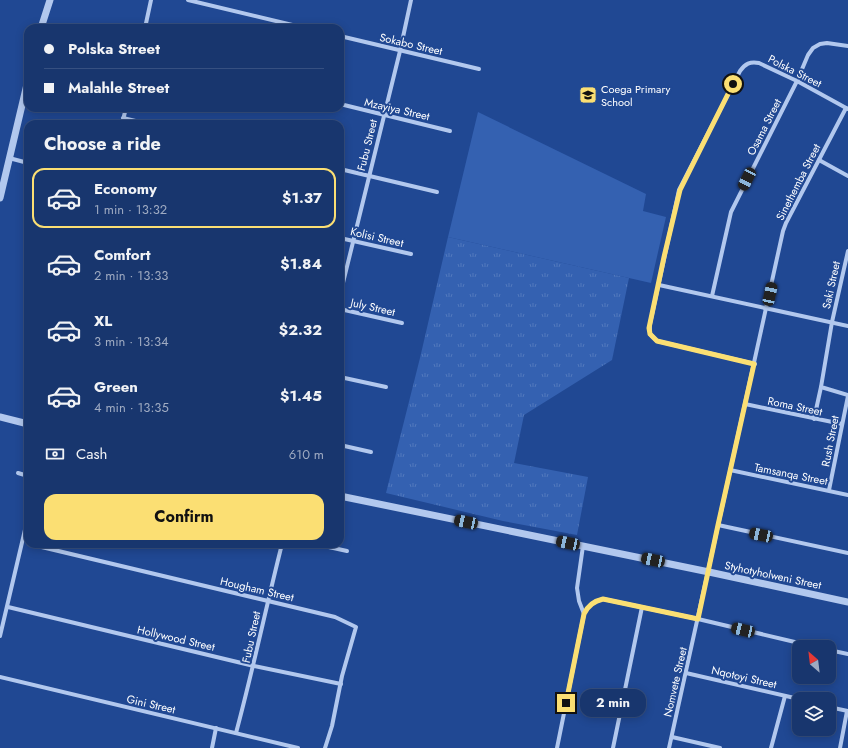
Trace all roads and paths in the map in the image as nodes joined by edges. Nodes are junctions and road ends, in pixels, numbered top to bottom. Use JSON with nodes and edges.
{"nodes":[{"id":1,"x":50,"y":0,"type":"edge"},
{"id":2,"x":151,"y":0,"type":"edge"},
{"id":3,"x":188,"y":0,"type":"edge"},
{"id":4,"x":411,"y":0,"type":"edge"},
{"id":5,"x":42,"y":24,"type":"edge"},
{"id":6,"x":146,"y":24,"type":"edge"},
{"id":7,"x":288,"y":24,"type":"edge"},
{"id":8,"x":344,"y":37,"type":"edge"},
{"id":9,"x":848,"y":46,"type":"edge"},
{"id":10,"x":400,"y":51,"type":"junction"},
{"id":11,"x":479,"y":69,"type":"dead end"},
{"id":12,"x":797,"y":82,"type":"junction"},
{"id":13,"x":24,"y":96,"type":"edge"},
{"id":14,"x":344,"y":105,"type":"edge"},
{"id":15,"x":847,"y":109,"type":"edge"},
{"id":16,"x":125,"y":112,"type":"edge"},
{"id":17,"x":384,"y":115,"type":"junction"},
{"id":18,"x":123,"y":118,"type":"joint"},
{"id":19,"x":131,"y":120,"type":"edge"},
{"id":20,"x":450,"y":131,"type":"dead end"},
{"id":21,"x":9,"y":158,"type":"junction"},
{"id":22,"x":819,"y":160,"type":"junction"},
{"id":23,"x":24,"y":162,"type":"edge"},
{"id":24,"x":344,"y":170,"type":"edge"},
{"id":25,"x":369,"y":176,"type":"junction"},
{"id":26,"x":848,"y":176,"type":"edge"},
{"id":27,"x":437,"y":192,"type":"dead end"},
{"id":28,"x":0,"y":198,"type":"edge"},
{"id":29,"x":344,"y":239,"type":"edge"},
{"id":30,"x":353,"y":241,"type":"junction"},
{"id":31,"x":848,"y":251,"type":"edge"},
{"id":32,"x":411,"y":254,"type":"dead end"},
{"id":33,"x":846,"y":269,"type":"edge"},
{"id":34,"x":344,"y":278,"type":"edge"},
{"id":35,"x":659,"y":285,"type":"junction"},
{"id":36,"x":712,"y":296,"type":"junction"},
{"id":37,"x":767,"y":309,"type":"junction"},
{"id":38,"x":344,"y":310,"type":"edge"},
{"id":39,"x":832,"y":322,"type":"junction"},
{"id":40,"x":402,"y":323,"type":"dead end"},
{"id":41,"x":848,"y":326,"type":"edge"},
{"id":42,"x":754,"y":364,"type":"junction"},
{"id":43,"x":344,"y":377,"type":"edge"},
{"id":44,"x":386,"y":387,"type":"dead end"},
{"id":45,"x":821,"y":387,"type":"junction"},
{"id":46,"x":848,"y":396,"type":"edge"},
{"id":47,"x":745,"y":404,"type":"junction"},
{"id":48,"x":0,"y":417,"type":"edge"},
{"id":49,"x":814,"y":418,"type":"junction"},
{"id":50,"x":24,"y":423,"type":"edge"},
{"id":51,"x":842,"y":424,"type":"junction"},
{"id":52,"x":344,"y":446,"type":"edge"},
{"id":53,"x":371,"y":452,"type":"dead end"},
{"id":54,"x":730,"y":470,"type":"junction"},
{"id":55,"x":18,"y":473,"type":"dead end"},
{"id":56,"x":24,"y":475,"type":"edge"},
{"id":57,"x":829,"y":490,"type":"junction"},
{"id":58,"x":848,"y":495,"type":"edge"},
{"id":59,"x":344,"y":497,"type":"edge"},
{"id":60,"x":718,"y":525,"type":"junction"},
{"id":61,"x":24,"y":534,"type":"edge"},
{"id":62,"x":22,"y":542,"type":"joint"},
{"id":63,"x":583,"y":546,"type":"junction"},
{"id":64,"x":45,"y":548,"type":"edge"},
{"id":65,"x":281,"y":548,"type":"edge"},
{"id":66,"x":331,"y":548,"type":"edge"},
{"id":67,"x":347,"y":552,"type":"dead end"},
{"id":68,"x":848,"y":553,"type":"edge"},
{"id":69,"x":709,"y":572,"type":"junction"},
{"id":70,"x":268,"y":600,"type":"junction"},
{"id":71,"x":848,"y":602,"type":"edge"},
{"id":72,"x":8,"y":607,"type":"junction"},
{"id":73,"x":642,"y":607,"type":"junction"},
{"id":74,"x":584,"y":614,"type":"junction"},
{"id":75,"x":698,"y":619,"type":"junction"},
{"id":76,"x":0,"y":636,"type":"edge"},
{"id":77,"x":792,"y":641,"type":"edge"},
{"id":78,"x":836,"y":651,"type":"edge"},
{"id":79,"x":848,"y":654,"type":"edge"},
{"id":80,"x":254,"y":666,"type":"junction"},
{"id":81,"x":686,"y":673,"type":"junction"},
{"id":82,"x":0,"y":677,"type":"edge"},
{"id":83,"x":341,"y":684,"type":"junction"},
{"id":84,"x":785,"y":696,"type":"junction"},
{"id":85,"x":792,"y":698,"type":"edge"},
{"id":86,"x":836,"y":708,"type":"edge"},
{"id":87,"x":848,"y":711,"type":"edge"},
{"id":88,"x":216,"y":728,"type":"junction"},
{"id":89,"x":236,"y":733,"type":"junction"},
{"id":90,"x":672,"y":737,"type":"junction"},
{"id":91,"x":212,"y":748,"type":"edge"},
{"id":92,"x":298,"y":748,"type":"edge"},
{"id":93,"x":325,"y":748,"type":"edge"},
{"id":94,"x":557,"y":748,"type":"edge"},
{"id":95,"x":613,"y":748,"type":"edge"},
{"id":96,"x":669,"y":748,"type":"edge"},
{"id":97,"x":720,"y":748,"type":"edge"},
{"id":98,"x":771,"y":748,"type":"edge"},
{"id":99,"x":840,"y":748,"type":"edge"}],
"edges":[{"from":1,"to":5,"type":"street"},
{"from":2,"to":6,"type":"street"},
{"from":3,"to":7,"type":"street"},
{"from":4,"to":10,"type":"street","name":"Fubu Street"},
{"from":8,"to":10,"type":"street","name":"Sokabo Street"},
{"from":9,"to":12,"type":"street","name":"Osama Street"},
{"from":10,"to":11,"type":"street","name":"Sokabo Street"},
{"from":10,"to":17,"type":"street","name":"Fubu Street"},
{"from":12,"to":15,"type":"street","name":"Polska Street"},
{"from":12,"to":35,"type":"street","name":"Polska Street"},
{"from":12,"to":36,"type":"street","name":"Osama Street"},
{"from":13,"to":21,"type":"street"},
{"from":14,"to":17,"type":"street","name":"Mzayiya Street"},
{"from":15,"to":22,"type":"street","name":"Sinethemba Street"},
{"from":16,"to":18,"type":"street"},
{"from":17,"to":20,"type":"street","name":"Mzayiya Street"},
{"from":17,"to":25,"type":"street","name":"Fubu Street"},
{"from":18,"to":19,"type":"street"},
{"from":21,"to":23,"type":"street"},
{"from":21,"to":28,"type":"street"},
{"from":22,"to":26,"type":"street"},
{"from":22,"to":37,"type":"street","name":"Sinethemba Street"},
{"from":24,"to":25,"type":"street"},
{"from":25,"to":27,"type":"street"},
{"from":25,"to":30,"type":"street","name":"Fubu Street"},
{"from":29,"to":30,"type":"street","name":"Kolisi Street"},
{"from":30,"to":32,"type":"street","name":"Kolisi Street"},
{"from":30,"to":34,"type":"street","name":"Fubu Street"},
{"from":31,"to":33,"type":"street","name":"Saki Street"},
{"from":33,"to":39,"type":"street","name":"Saki Street"},
{"from":35,"to":36,"type":"street"},
{"from":35,"to":42,"type":"street","name":"Polska Street"},
{"from":36,"to":37,"type":"street"},
{"from":37,"to":39,"type":"street"},
{"from":37,"to":42,"type":"street","name":"Sinethemba Street"},
{"from":38,"to":40,"type":"street","name":"July Street"},
{"from":39,"to":41,"type":"street"},
{"from":39,"to":45,"type":"street"},
{"from":42,"to":47,"type":"street","name":"Sinethemba Street"},
{"from":43,"to":44,"type":"street"},
{"from":45,"to":46,"type":"street","name":"Rush Street"},
{"from":45,"to":49,"type":"street"},
{"from":46,"to":51,"type":"street","name":"Rush Street"},
{"from":47,"to":49,"type":"street","name":"Roma Street"},
{"from":47,"to":54,"type":"street","name":"Sinethemba Street"},
{"from":48,"to":50,"type":"street"},
{"from":49,"to":51,"type":"street","name":"Roma Street"},
{"from":51,"to":57,"type":"street","name":"Rush Street"},
{"from":52,"to":53,"type":"street"},
{"from":54,"to":57,"type":"street","name":"Tamsanqa Street"},
{"from":54,"to":60,"type":"street","name":"Sinethemba Street"},
{"from":55,"to":56,"type":"street"},
{"from":57,"to":58,"type":"street","name":"Tamsanqa Street"},
{"from":59,"to":63,"type":"street","name":"Styhotyholweni Street"},
{"from":60,"to":68,"type":"street"},
{"from":60,"to":69,"type":"street","name":"Sinethemba Street"},
{"from":61,"to":62,"type":"street"},
{"from":62,"to":72,"type":"street"},
{"from":63,"to":69,"type":"street","name":"Styhotyholweni Street"},
{"from":63,"to":74,"type":"street"},
{"from":64,"to":70,"type":"street","name":"Hougham Street"},
{"from":65,"to":70,"type":"street","name":"Fubu Street"},
{"from":66,"to":67,"type":"street"},
{"from":69,"to":71,"type":"street","name":"Styhotyholweni Street"},
{"from":69,"to":75,"type":"street","name":"Nomvete Street"},
{"from":70,"to":80,"type":"street","name":"Fubu Street"},
{"from":70,"to":83,"type":"street","name":"Hougham Street"},
{"from":72,"to":76,"type":"street"},
{"from":72,"to":80,"type":"street","name":"Hollywood Street"},
{"from":73,"to":74,"type":"street"},
{"from":73,"to":75,"type":"street"},
{"from":73,"to":95,"type":"street"},
{"from":74,"to":94,"type":"street"},
{"from":75,"to":77,"type":"street"},
{"from":75,"to":81,"type":"street","name":"Nomvete Street"},
{"from":78,"to":79,"type":"street"},
{"from":80,"to":83,"type":"street","name":"Hollywood Street"},
{"from":80,"to":89,"type":"street","name":"Fubu Street"},
{"from":81,"to":84,"type":"street","name":"Nqotoyi Street"},
{"from":81,"to":90,"type":"street","name":"Nomvete Street"},
{"from":82,"to":88,"type":"street","name":"Gini Street"},
{"from":83,"to":93,"type":"street","name":"Hougham Street"},
{"from":84,"to":85,"type":"street","name":"Nqotoyi Street"},
{"from":84,"to":98,"type":"street"},
{"from":86,"to":87,"type":"street"},
{"from":87,"to":99,"type":"street"},
{"from":88,"to":89,"type":"street","name":"Gini Street"},
{"from":88,"to":91,"type":"street"},
{"from":89,"to":92,"type":"street","name":"Gini Street"},
{"from":90,"to":96,"type":"street","name":"Nomvete Street"},
{"from":90,"to":97,"type":"street"}]}
